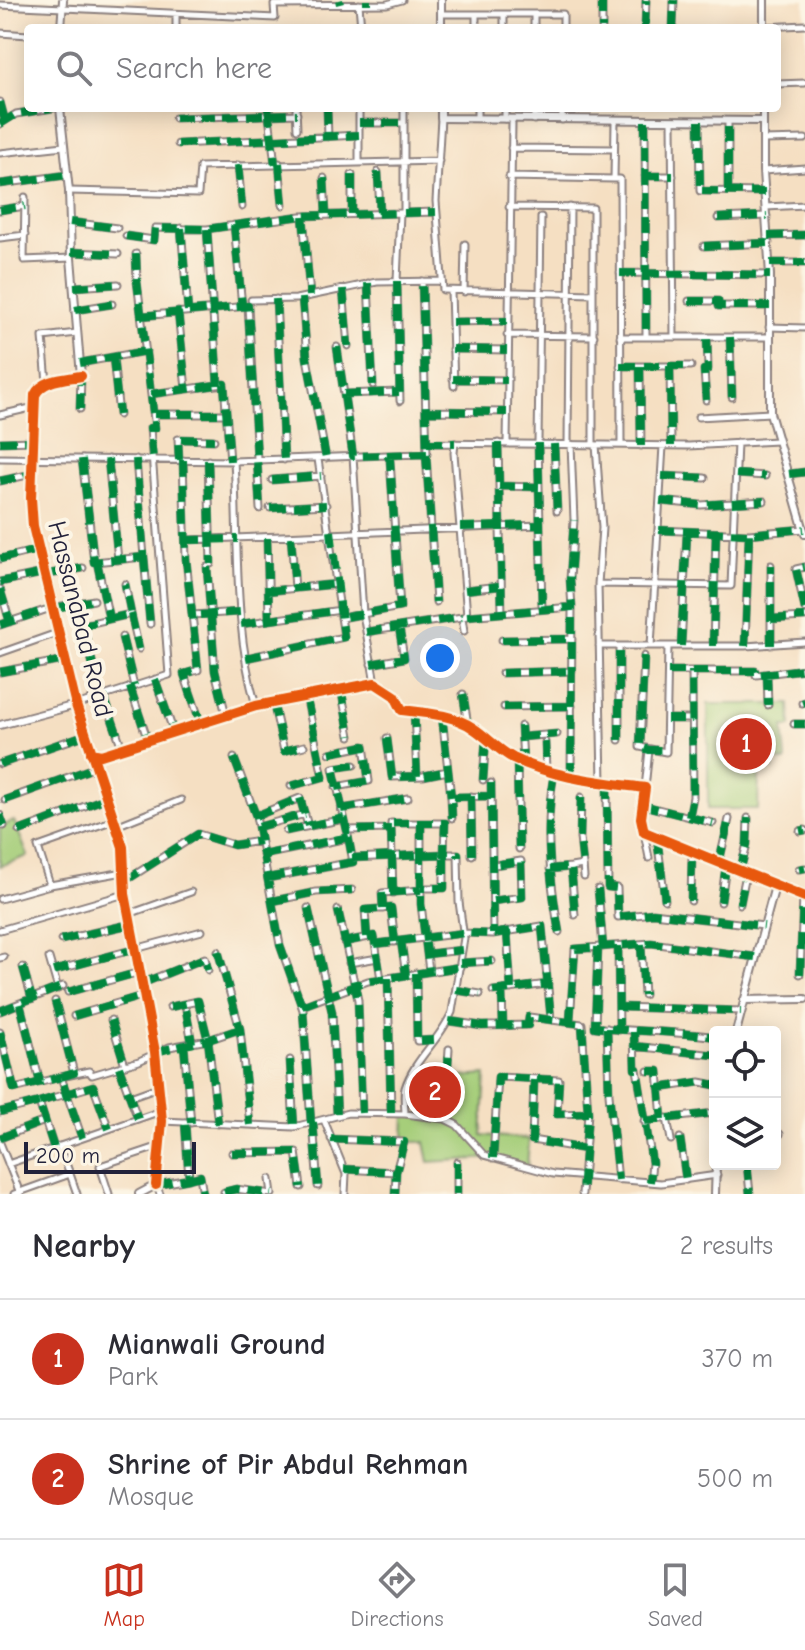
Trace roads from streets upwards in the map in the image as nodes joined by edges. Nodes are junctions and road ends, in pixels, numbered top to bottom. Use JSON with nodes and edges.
{"nodes":[{"id":1,"x":63,"y":0,"type":"edge"},
{"id":2,"x":402,"y":0,"type":"edge"},
{"id":3,"x":441,"y":0,"type":"edge"},
{"id":4,"x":602,"y":0,"type":"edge"},
{"id":5,"x":646,"y":0,"type":"edge"},
{"id":6,"x":674,"y":0,"type":"edge"},
{"id":7,"x":764,"y":0,"type":"edge"},
{"id":8,"x":340,"y":2,"type":"edge"},
{"id":9,"x":367,"y":2,"type":"edge"},
{"id":10,"x":359,"y":4,"type":"junction"},
{"id":11,"x":0,"y":5,"type":"edge"},
{"id":12,"x":62,"y":9,"type":"junction"},
{"id":13,"x":176,"y":14,"type":"junction"},
{"id":14,"x":441,"y":14,"type":"junction"},
{"id":15,"x":476,"y":14,"type":"junction"},
{"id":16,"x":504,"y":14,"type":"junction"},
{"id":17,"x":534,"y":14,"type":"junction"},
{"id":18,"x":275,"y":18,"type":"junction"},
{"id":19,"x":61,"y":24,"type":"edge"},
{"id":20,"x":176,"y":24,"type":"edge"},
{"id":21,"x":275,"y":24,"type":"edge"},
{"id":22,"x":361,"y":24,"type":"edge"},
{"id":23,"x":441,"y":24,"type":"edge"},
{"id":24,"x":476,"y":24,"type":"edge"},
{"id":25,"x":504,"y":24,"type":"edge"},
{"id":26,"x":534,"y":24,"type":"edge"},
{"id":27,"x":563,"y":24,"type":"edge"},
{"id":28,"x":602,"y":24,"type":"edge"},
{"id":29,"x":645,"y":24,"type":"edge"},
{"id":30,"x":673,"y":24,"type":"edge"},
{"id":31,"x":764,"y":24,"type":"edge"},
{"id":32,"x":805,"y":25,"type":"edge"},
{"id":33,"x":781,"y":27,"type":"edge"},
{"id":34,"x":0,"y":33,"type":"edge"},
{"id":35,"x":24,"y":35,"type":"edge"},
{"id":36,"x":805,"y":83,"type":"edge"},
{"id":37,"x":781,"y":84,"type":"edge"},
{"id":38,"x":0,"y":102,"type":"edge"},
{"id":39,"x":28,"y":112,"type":"edge"},
{"id":40,"x":60,"y":112,"type":"edge"},
{"id":41,"x":256,"y":112,"type":"edge"},
{"id":42,"x":269,"y":112,"type":"edge"},
{"id":43,"x":296,"y":112,"type":"edge"},
{"id":44,"x":327,"y":112,"type":"edge"},
{"id":45,"x":359,"y":112,"type":"edge"},
{"id":46,"x":404,"y":112,"type":"edge"},
{"id":47,"x":441,"y":112,"type":"edge"},
{"id":48,"x":477,"y":112,"type":"edge"},
{"id":49,"x":505,"y":112,"type":"edge"},
{"id":50,"x":534,"y":112,"type":"edge"},
{"id":51,"x":562,"y":112,"type":"edge"},
{"id":52,"x":763,"y":112,"type":"edge"},
{"id":53,"x":175,"y":118,"type":"dead end"},
{"id":54,"x":441,"y":118,"type":"junction"},
{"id":55,"x":477,"y":118,"type":"junction"},
{"id":56,"x":505,"y":119,"type":"junction"},
{"id":57,"x":534,"y":120,"type":"junction"},
{"id":58,"x":562,"y":120,"type":"junction"},
{"id":59,"x":615,"y":121,"type":"junction"},
{"id":60,"x":645,"y":121,"type":"junction"},
{"id":61,"x":672,"y":121,"type":"junction"},
{"id":62,"x":699,"y":121,"type":"junction"},
{"id":63,"x":728,"y":121,"type":"junction"},
{"id":64,"x":763,"y":121,"type":"junction"},
{"id":65,"x":2,"y":123,"type":"edge"},
{"id":66,"x":359,"y":123,"type":"junction"},
{"id":67,"x":404,"y":123,"type":"junction"},
{"id":68,"x":512,"y":123,"type":"dead end"},
{"id":69,"x":297,"y":129,"type":"dead end"},
{"id":70,"x":359,"y":135,"type":"junction"},
{"id":71,"x":328,"y":137,"type":"junction"},
{"id":72,"x":272,"y":139,"type":"junction"},
{"id":73,"x":805,"y":139,"type":"edge"},
{"id":74,"x":763,"y":140,"type":"junction"},
{"id":75,"x":178,"y":144,"type":"dead end"},
{"id":76,"x":64,"y":146,"type":"junction"},
{"id":77,"x":511,"y":148,"type":"junction"},
{"id":78,"x":615,"y":149,"type":"junction"},
{"id":79,"x":0,"y":153,"type":"edge"},
{"id":80,"x":359,"y":161,"type":"junction"},
{"id":81,"x":404,"y":161,"type":"junction"},
{"id":82,"x":439,"y":161,"type":"junction"},
{"id":83,"x":277,"y":164,"type":"junction"},
{"id":84,"x":238,"y":165,"type":"junction"},
{"id":85,"x":805,"y":168,"type":"edge"},
{"id":86,"x":763,"y":171,"type":"junction"},
{"id":87,"x":378,"y":172,"type":"dead end"},
{"id":88,"x":67,"y":175,"type":"junction"},
{"id":89,"x":352,"y":175,"type":"dead end"},
{"id":90,"x":645,"y":176,"type":"junction"},
{"id":91,"x":673,"y":176,"type":"junction"},
{"id":92,"x":509,"y":177,"type":"junction"},
{"id":93,"x":324,"y":178,"type":"dead end"},
{"id":94,"x":614,"y":179,"type":"junction"},
{"id":95,"x":0,"y":184,"type":"edge"},
{"id":96,"x":69,"y":191,"type":"junction"},
{"id":97,"x":728,"y":191,"type":"junction"},
{"id":98,"x":765,"y":192,"type":"junction"},
{"id":99,"x":25,"y":197,"type":"dead end"},
{"id":100,"x":283,"y":205,"type":"dead end"},
{"id":101,"x":805,"y":205,"type":"edge"},
{"id":102,"x":25,"y":206,"type":"junction"},
{"id":103,"x":242,"y":207,"type":"dead end"},
{"id":104,"x":509,"y":207,"type":"junction"},
{"id":105,"x":570,"y":207,"type":"junction"},
{"id":106,"x":766,"y":207,"type":"junction"},
{"id":107,"x":0,"y":210,"type":"edge"},
{"id":108,"x":436,"y":212,"type":"junction"},
{"id":109,"x":380,"y":213,"type":"junction"},
{"id":110,"x":402,"y":213,"type":"junction"},
{"id":111,"x":326,"y":214,"type":"junction"},
{"id":112,"x":352,"y":214,"type":"junction"},
{"id":113,"x":303,"y":216,"type":"junction"},
{"id":114,"x":767,"y":216,"type":"junction"},
{"id":115,"x":541,"y":217,"type":"dead end"},
{"id":116,"x":718,"y":218,"type":"dead end"},
{"id":117,"x":70,"y":222,"type":"junction"},
{"id":118,"x":234,"y":225,"type":"junction"},
{"id":119,"x":117,"y":228,"type":"dead end"},
{"id":120,"x":181,"y":228,"type":"junction"},
{"id":121,"x":207,"y":229,"type":"junction"},
{"id":122,"x":25,"y":235,"type":"junction"},
{"id":123,"x":805,"y":235,"type":"edge"},
{"id":124,"x":126,"y":236,"type":"dead end"},
{"id":125,"x":0,"y":238,"type":"edge"},
{"id":126,"x":769,"y":240,"type":"junction"},
{"id":127,"x":465,"y":244,"type":"dead end"},
{"id":128,"x":704,"y":246,"type":"dead end"},
{"id":129,"x":118,"y":254,"type":"dead end"},
{"id":130,"x":136,"y":254,"type":"dead end"},
{"id":131,"x":71,"y":255,"type":"junction"},
{"id":132,"x":770,"y":263,"type":"junction"},
{"id":133,"x":805,"y":263,"type":"edge"},
{"id":134,"x":620,"y":273,"type":"junction"},
{"id":135,"x":646,"y":274,"type":"junction"},
{"id":136,"x":675,"y":275,"type":"junction"},
{"id":137,"x":770,"y":275,"type":"junction"},
{"id":138,"x":397,"y":281,"type":"junction"},
{"id":139,"x":422,"y":281,"type":"junction"},
{"id":140,"x":441,"y":281,"type":"junction"},
{"id":141,"x":368,"y":283,"type":"junction"},
{"id":142,"x":118,"y":284,"type":"dead end"},
{"id":143,"x":74,"y":287,"type":"junction"},
{"id":144,"x":343,"y":289,"type":"junction"},
{"id":145,"x":451,"y":292,"type":"junction"},
{"id":146,"x":464,"y":292,"type":"junction"},
{"id":147,"x":507,"y":293,"type":"junction"},
{"id":148,"x":540,"y":293,"type":"junction"},
{"id":149,"x":570,"y":294,"type":"junction"},
{"id":150,"x":593,"y":294,"type":"junction"},
{"id":151,"x":310,"y":296,"type":"junction"},
{"id":152,"x":302,"y":298,"type":"junction"},
{"id":153,"x":276,"y":299,"type":"junction"},
{"id":154,"x":251,"y":300,"type":"dead end"},
{"id":155,"x":689,"y":301,"type":"dead end"},
{"id":156,"x":112,"y":304,"type":"dead end"},
{"id":157,"x":242,"y":306,"type":"junction"},
{"id":158,"x":770,"y":306,"type":"junction"},
{"id":159,"x":213,"y":309,"type":"junction"},
{"id":160,"x":75,"y":310,"type":"junction"},
{"id":161,"x":188,"y":311,"type":"junction"},
{"id":162,"x":178,"y":312,"type":"junction"},
{"id":163,"x":141,"y":316,"type":"junction"},
{"id":164,"x":507,"y":321,"type":"junction"},
{"id":165,"x":452,"y":322,"type":"junction"},
{"id":166,"x":769,"y":327,"type":"junction"},
{"id":167,"x":805,"y":328,"type":"edge"},
{"id":168,"x":77,"y":333,"type":"junction"},
{"id":169,"x":507,"y":335,"type":"junction"},
{"id":170,"x":539,"y":335,"type":"junction"},
{"id":171,"x":569,"y":335,"type":"junction"},
{"id":172,"x":594,"y":336,"type":"junction"},
{"id":173,"x":620,"y":337,"type":"junction"},
{"id":174,"x":646,"y":337,"type":"junction"},
{"id":175,"x":674,"y":337,"type":"junction"},
{"id":176,"x":707,"y":337,"type":"junction"},
{"id":177,"x":730,"y":337,"type":"junction"},
{"id":178,"x":769,"y":337,"type":"junction"},
{"id":179,"x":348,"y":346,"type":"dead end"},
{"id":180,"x":337,"y":347,"type":"dead end"},
{"id":181,"x":452,"y":349,"type":"junction"},
{"id":182,"x":507,"y":350,"type":"junction"},
{"id":183,"x":146,"y":351,"type":"junction"},
{"id":184,"x":113,"y":357,"type":"junction"},
{"id":185,"x":80,"y":363,"type":"junction"},
{"id":186,"x":620,"y":366,"type":"junction"},
{"id":187,"x":640,"y":366,"type":"junction"},
{"id":188,"x":670,"y":366,"type":"junction"},
{"id":189,"x":691,"y":366,"type":"dead end"},
{"id":190,"x":81,"y":376,"type":"junction"},
{"id":191,"x":507,"y":380,"type":"junction"},
{"id":192,"x":47,"y":383,"type":"junction"},
{"id":193,"x":218,"y":385,"type":"junction"},
{"id":194,"x":373,"y":385,"type":"dead end"},
{"id":195,"x":186,"y":389,"type":"junction"},
{"id":196,"x":399,"y":392,"type":"junction"},
{"id":197,"x":151,"y":394,"type":"junction"},
{"id":198,"x":344,"y":394,"type":"junction"},
{"id":199,"x":732,"y":397,"type":"dead end"},
{"id":200,"x":706,"y":400,"type":"dead end"},
{"id":201,"x":400,"y":401,"type":"dead end"},
{"id":202,"x":35,"y":407,"type":"junction"},
{"id":203,"x":80,"y":409,"type":"dead end"},
{"id":204,"x":426,"y":411,"type":"junction"},
{"id":205,"x":507,"y":412,"type":"junction"},
{"id":206,"x":770,"y":413,"type":"junction"},
{"id":207,"x":154,"y":414,"type":"junction"},
{"id":208,"x":226,"y":414,"type":"junction"},
{"id":209,"x":0,"y":415,"type":"edge"},
{"id":210,"x":119,"y":415,"type":"dead end"},
{"id":211,"x":698,"y":417,"type":"dead end"},
{"id":212,"x":214,"y":440,"type":"dead end"},
{"id":213,"x":34,"y":441,"type":"junction"},
{"id":214,"x":777,"y":441,"type":"junction"},
{"id":215,"x":0,"y":442,"type":"edge"},
{"id":216,"x":427,"y":443,"type":"junction"},
{"id":217,"x":455,"y":443,"type":"junction"},
{"id":218,"x":498,"y":443,"type":"junction"},
{"id":219,"x":507,"y":443,"type":"junction"},
{"id":220,"x":538,"y":443,"type":"junction"},
{"id":221,"x":737,"y":443,"type":"junction"},
{"id":222,"x":554,"y":444,"type":"junction"},
{"id":223,"x":570,"y":444,"type":"junction"},
{"id":224,"x":595,"y":445,"type":"junction"},
{"id":225,"x":621,"y":445,"type":"junction"},
{"id":226,"x":641,"y":446,"type":"junction"},
{"id":227,"x":667,"y":446,"type":"junction"},
{"id":228,"x":426,"y":454,"type":"junction"},
{"id":229,"x":387,"y":455,"type":"junction"},
{"id":230,"x":353,"y":456,"type":"junction"},
{"id":231,"x":0,"y":458,"type":"edge"},
{"id":232,"x":33,"y":458,"type":"junction"},
{"id":233,"x":82,"y":459,"type":"junction"},
{"id":234,"x":108,"y":459,"type":"junction"},
{"id":235,"x":136,"y":459,"type":"junction"},
{"id":236,"x":153,"y":459,"type":"junction"},
{"id":237,"x":322,"y":459,"type":"junction"},
{"id":238,"x":181,"y":460,"type":"junction"},
{"id":239,"x":208,"y":460,"type":"junction"},
{"id":240,"x":257,"y":460,"type":"junction"},
{"id":241,"x":284,"y":460,"type":"junction"},
{"id":242,"x":232,"y":461,"type":"junction"},
{"id":243,"x":805,"y":472,"type":"edge"},
{"id":244,"x":32,"y":474,"type":"junction"},
{"id":245,"x":736,"y":474,"type":"junction"},
{"id":246,"x":789,"y":474,"type":"junction"},
{"id":247,"x":321,"y":476,"type":"junction"},
{"id":248,"x":662,"y":476,"type":"junction"},
{"id":249,"x":765,"y":476,"type":"dead end"},
{"id":250,"x":705,"y":478,"type":"dead end"},
{"id":251,"x":272,"y":480,"type":"dead end"},
{"id":252,"x":0,"y":481,"type":"edge"},
{"id":253,"x":499,"y":486,"type":"junction"},
{"id":254,"x":539,"y":487,"type":"junction"},
{"id":255,"x":660,"y":501,"type":"junction"},
{"id":256,"x":764,"y":501,"type":"dead end"},
{"id":257,"x":734,"y":504,"type":"junction"},
{"id":258,"x":326,"y":505,"type":"junction"},
{"id":259,"x":270,"y":508,"type":"dead end"},
{"id":260,"x":260,"y":509,"type":"dead end"},
{"id":261,"x":557,"y":511,"type":"dead end"},
{"id":262,"x":803,"y":520,"type":"edge"},
{"id":263,"x":540,"y":525,"type":"junction"},
{"id":264,"x":500,"y":526,"type":"junction"},
{"id":265,"x":460,"y":527,"type":"junction"},
{"id":266,"x":432,"y":529,"type":"junction"},
{"id":267,"x":659,"y":530,"type":"junction"},
{"id":268,"x":395,"y":532,"type":"junction"},
{"id":269,"x":804,"y":532,"type":"edge"},
{"id":270,"x":687,"y":533,"type":"junction"},
{"id":271,"x":358,"y":534,"type":"junction"},
{"id":272,"x":716,"y":534,"type":"junction"},
{"id":273,"x":732,"y":534,"type":"junction"},
{"id":274,"x":749,"y":534,"type":"junction"},
{"id":275,"x":331,"y":535,"type":"junction"},
{"id":276,"x":291,"y":537,"type":"junction"},
{"id":277,"x":267,"y":538,"type":"junction"},
{"id":278,"x":211,"y":539,"type":"junction"},
{"id":279,"x":238,"y":539,"type":"junction"},
{"id":280,"x":186,"y":540,"type":"junction"},
{"id":281,"x":37,"y":550,"type":"junction"},
{"id":282,"x":144,"y":557,"type":"junction"},
{"id":283,"x":0,"y":559,"type":"edge"},
{"id":284,"x":118,"y":560,"type":"junction"},
{"id":285,"x":97,"y":562,"type":"junction"},
{"id":286,"x":771,"y":565,"type":"dead end"},
{"id":287,"x":805,"y":567,"type":"edge"},
{"id":288,"x":83,"y":568,"type":"dead end"},
{"id":289,"x":43,"y":574,"type":"junction"},
{"id":290,"x":0,"y":582,"type":"edge"},
{"id":291,"x":125,"y":584,"type":"dead end"},
{"id":292,"x":337,"y":584,"type":"junction"},
{"id":293,"x":598,"y":584,"type":"junction"},
{"id":294,"x":655,"y":584,"type":"junction"},
{"id":295,"x":685,"y":585,"type":"junction"},
{"id":296,"x":499,"y":586,"type":"dead end"},
{"id":297,"x":714,"y":586,"type":"junction"},
{"id":298,"x":295,"y":588,"type":"junction"},
{"id":299,"x":0,"y":589,"type":"edge"},
{"id":300,"x":465,"y":590,"type":"junction"},
{"id":301,"x":268,"y":591,"type":"junction"},
{"id":302,"x":94,"y":600,"type":"dead end"},
{"id":303,"x":436,"y":602,"type":"dead end"},
{"id":304,"x":572,"y":607,"type":"junction"},
{"id":305,"x":51,"y":608,"type":"junction"},
{"id":306,"x":542,"y":608,"type":"junction"},
{"id":307,"x":805,"y":609,"type":"edge"},
{"id":308,"x":341,"y":610,"type":"junction"},
{"id":309,"x":240,"y":612,"type":"junction"},
{"id":310,"x":502,"y":613,"type":"junction"},
{"id":311,"x":131,"y":614,"type":"junction"},
{"id":312,"x":210,"y":614,"type":"junction"},
{"id":313,"x":363,"y":614,"type":"junction"},
{"id":314,"x":192,"y":615,"type":"junction"},
{"id":315,"x":465,"y":616,"type":"junction"},
{"id":316,"x":805,"y":617,"type":"edge"},
{"id":317,"x":341,"y":618,"type":"junction"},
{"id":318,"x":109,"y":619,"type":"junction"},
{"id":319,"x":771,"y":619,"type":"junction"},
{"id":320,"x":269,"y":620,"type":"junction"},
{"id":321,"x":10,"y":622,"type":"junction"},
{"id":322,"x":150,"y":624,"type":"dead end"},
{"id":323,"x":241,"y":624,"type":"junction"},
{"id":324,"x":0,"y":625,"type":"edge"},
{"id":325,"x":399,"y":627,"type":"junction"},
{"id":326,"x":464,"y":631,"type":"dead end"},
{"id":327,"x":366,"y":632,"type":"junction"},
{"id":328,"x":57,"y":633,"type":"junction"},
{"id":329,"x":122,"y":637,"type":"dead end"},
{"id":330,"x":572,"y":639,"type":"junction"},
{"id":331,"x":502,"y":640,"type":"dead end"},
{"id":332,"x":805,"y":642,"type":"edge"},
{"id":333,"x":771,"y":645,"type":"junction"},
{"id":334,"x":599,"y":646,"type":"junction"},
{"id":335,"x":619,"y":646,"type":"junction"},
{"id":336,"x":651,"y":646,"type":"junction"},
{"id":337,"x":668,"y":646,"type":"junction"},
{"id":338,"x":681,"y":646,"type":"junction"},
{"id":339,"x":713,"y":646,"type":"junction"},
{"id":340,"x":745,"y":646,"type":"junction"},
{"id":341,"x":139,"y":649,"type":"dead end"},
{"id":342,"x":0,"y":653,"type":"edge"},
{"id":343,"x":644,"y":656,"type":"dead end"},
{"id":344,"x":246,"y":658,"type":"junction"},
{"id":345,"x":65,"y":660,"type":"junction"},
{"id":346,"x":371,"y":664,"type":"junction"},
{"id":347,"x":805,"y":669,"type":"edge"},
{"id":348,"x":572,"y":671,"type":"junction"},
{"id":349,"x":668,"y":671,"type":"junction"},
{"id":350,"x":692,"y":671,"type":"junction"},
{"id":351,"x":0,"y":672,"type":"edge"},
{"id":352,"x":502,"y":673,"type":"dead end"},
{"id":353,"x":767,"y":674,"type":"junction"},
{"id":354,"x":155,"y":679,"type":"junction"},
{"id":355,"x":375,"y":683,"type":"junction"},
{"id":356,"x":132,"y":687,"type":"junction"},
{"id":357,"x":341,"y":688,"type":"junction"},
{"id":358,"x":463,"y":694,"type":"dead end"},
{"id":359,"x":306,"y":695,"type":"junction"},
{"id":360,"x":103,"y":696,"type":"junction"},
{"id":361,"x":273,"y":702,"type":"junction"},
{"id":362,"x":76,"y":705,"type":"junction"},
{"id":363,"x":768,"y":705,"type":"dead end"},
{"id":364,"x":256,"y":706,"type":"junction"},
{"id":365,"x":572,"y":706,"type":"junction"},
{"id":366,"x":504,"y":707,"type":"dead end"},
{"id":367,"x":414,"y":712,"type":"junction"},
{"id":368,"x":226,"y":715,"type":"junction"},
{"id":369,"x":442,"y":716,"type":"junction"},
{"id":370,"x":667,"y":719,"type":"junction"},
{"id":371,"x":692,"y":719,"type":"junction"},
{"id":372,"x":201,"y":724,"type":"junction"},
{"id":373,"x":794,"y":724,"type":"dead end"},
{"id":374,"x":805,"y":724,"type":"edge"},
{"id":375,"x":0,"y":725,"type":"edge"},
{"id":376,"x":468,"y":725,"type":"junction"},
{"id":377,"x":521,"y":726,"type":"dead end"},
{"id":378,"x":174,"y":733,"type":"junction"},
{"id":379,"x":557,"y":734,"type":"dead end"},
{"id":380,"x":85,"y":735,"type":"junction"},
{"id":381,"x":350,"y":736,"type":"dead end"},
{"id":382,"x":486,"y":737,"type":"junction"},
{"id":383,"x":522,"y":737,"type":"junction"},
{"id":384,"x":387,"y":738,"type":"dead end"},
{"id":385,"x":619,"y":740,"type":"dead end"},
{"id":386,"x":148,"y":741,"type":"junction"},
{"id":387,"x":545,"y":742,"type":"dead end"},
{"id":388,"x":304,"y":746,"type":"dead end"},
{"id":389,"x":122,"y":748,"type":"junction"},
{"id":390,"x":649,"y":750,"type":"junction"},
{"id":391,"x":91,"y":753,"type":"junction"},
{"id":392,"x":330,"y":753,"type":"dead end"},
{"id":393,"x":234,"y":758,"type":"dead end"},
{"id":394,"x":520,"y":760,"type":"junction"},
{"id":395,"x":0,"y":764,"type":"edge"},
{"id":396,"x":354,"y":765,"type":"dead end"},
{"id":397,"x":96,"y":767,"type":"junction"},
{"id":398,"x":448,"y":771,"type":"junction"},
{"id":399,"x":550,"y":773,"type":"junction"},
{"id":400,"x":417,"y":776,"type":"junction"},
{"id":401,"x":571,"y":778,"type":"junction"},
{"id":402,"x":483,"y":780,"type":"dead end"},
{"id":403,"x":605,"y":782,"type":"junction"},
{"id":404,"x":491,"y":783,"type":"dead end"},
{"id":405,"x":291,"y":786,"type":"dead end"},
{"id":406,"x":336,"y":787,"type":"junction"},
{"id":407,"x":645,"y":788,"type":"junction"},
{"id":408,"x":471,"y":796,"type":"junction"},
{"id":409,"x":491,"y":796,"type":"junction"},
{"id":410,"x":451,"y":797,"type":"junction"},
{"id":411,"x":581,"y":797,"type":"dead end"},
{"id":412,"x":106,"y":798,"type":"junction"},
{"id":413,"x":408,"y":798,"type":"dead end"},
{"id":414,"x":5,"y":800,"type":"dead end"},
{"id":415,"x":181,"y":800,"type":"dead end"},
{"id":416,"x":642,"y":805,"type":"junction"},
{"id":417,"x":341,"y":809,"type":"junction"},
{"id":418,"x":305,"y":814,"type":"junction"},
{"id":419,"x":0,"y":815,"type":"edge"},
{"id":420,"x":256,"y":816,"type":"junction"},
{"id":421,"x":689,"y":817,"type":"junction"},
{"id":422,"x":344,"y":818,"type":"junction"},
{"id":423,"x":452,"y":818,"type":"dead end"},
{"id":424,"x":748,"y":818,"type":"dead end"},
{"id":425,"x":729,"y":819,"type":"dead end"},
{"id":426,"x":115,"y":823,"type":"junction"},
{"id":427,"x":421,"y":823,"type":"junction"},
{"id":428,"x":713,"y":823,"type":"dead end"},
{"id":429,"x":4,"y":826,"type":"dead end"},
{"id":430,"x":308,"y":826,"type":"junction"},
{"id":431,"x":258,"y":827,"type":"junction"},
{"id":432,"x":391,"y":829,"type":"junction"},
{"id":433,"x":347,"y":830,"type":"junction"},
{"id":434,"x":19,"y":831,"type":"dead end"},
{"id":435,"x":286,"y":831,"type":"dead end"},
{"id":436,"x":644,"y":832,"type":"junction"},
{"id":437,"x":349,"y":837,"type":"junction"},
{"id":438,"x":657,"y":838,"type":"junction"},
{"id":439,"x":260,"y":841,"type":"junction"},
{"id":440,"x":519,"y":849,"type":"dead end"},
{"id":441,"x":692,"y":853,"type":"junction"},
{"id":442,"x":444,"y":854,"type":"junction"},
{"id":443,"x":263,"y":855,"type":"junction"},
{"id":444,"x":421,"y":855,"type":"junction"},
{"id":445,"x":472,"y":855,"type":"dead end"},
{"id":446,"x":392,"y":856,"type":"junction"},
{"id":447,"x":352,"y":858,"type":"junction"},
{"id":448,"x":649,"y":858,"type":"dead end"},
{"id":449,"x":723,"y":864,"type":"junction"},
{"id":450,"x":494,"y":865,"type":"junction"},
{"id":451,"x":583,"y":865,"type":"junction"},
{"id":452,"x":571,"y":867,"type":"junction"},
{"id":453,"x":550,"y":869,"type":"junction"},
{"id":454,"x":124,"y":872,"type":"junction"},
{"id":455,"x":743,"y":872,"type":"junction"},
{"id":456,"x":584,"y":877,"type":"dead end"},
{"id":457,"x":268,"y":878,"type":"junction"},
{"id":458,"x":125,"y":881,"type":"junction"},
{"id":459,"x":50,"y":885,"type":"junction"},
{"id":460,"x":775,"y":886,"type":"junction"},
{"id":461,"x":421,"y":889,"type":"junction"},
{"id":462,"x":598,"y":889,"type":"dead end"},
{"id":463,"x":352,"y":890,"type":"dead end"},
{"id":464,"x":191,"y":892,"type":"dead end"},
{"id":465,"x":393,"y":893,"type":"junction"},
{"id":466,"x":125,"y":894,"type":"junction"},
{"id":467,"x":804,"y":896,"type":"edge"},
{"id":468,"x":0,"y":899,"type":"edge"},
{"id":469,"x":665,"y":900,"type":"dead end"},
{"id":470,"x":273,"y":901,"type":"junction"},
{"id":471,"x":493,"y":901,"type":"junction"},
{"id":472,"x":691,"y":901,"type":"dead end"},
{"id":473,"x":721,"y":902,"type":"dead end"},
{"id":474,"x":740,"y":904,"type":"dead end"},
{"id":475,"x":308,"y":908,"type":"dead end"},
{"id":476,"x":383,"y":909,"type":"junction"},
{"id":477,"x":338,"y":910,"type":"dead end"},
{"id":478,"x":129,"y":914,"type":"junction"},
{"id":479,"x":575,"y":915,"type":"dead end"},
{"id":480,"x":131,"y":924,"type":"junction"},
{"id":481,"x":764,"y":926,"type":"junction"},
{"id":482,"x":0,"y":930,"type":"edge"},
{"id":483,"x":202,"y":931,"type":"dead end"},
{"id":484,"x":507,"y":931,"type":"junction"},
{"id":485,"x":559,"y":932,"type":"dead end"},
{"id":486,"x":464,"y":933,"type":"junction"},
{"id":487,"x":493,"y":934,"type":"junction"},
{"id":488,"x":367,"y":937,"type":"junction"},
{"id":489,"x":425,"y":938,"type":"junction"},
{"id":490,"x":61,"y":940,"type":"dead end"},
{"id":491,"x":398,"y":941,"type":"junction"},
{"id":492,"x":344,"y":942,"type":"junction"},
{"id":493,"x":375,"y":944,"type":"junction"},
{"id":494,"x":641,"y":944,"type":"junction"},
{"id":495,"x":618,"y":946,"type":"junction"},
{"id":496,"x":600,"y":947,"type":"junction"},
{"id":497,"x":136,"y":949,"type":"junction"},
{"id":498,"x":462,"y":950,"type":"junction"},
{"id":499,"x":218,"y":951,"type":"dead end"},
{"id":500,"x":427,"y":954,"type":"junction"},
{"id":501,"x":755,"y":957,"type":"junction"},
{"id":502,"x":49,"y":958,"type":"dead end"},
{"id":503,"x":378,"y":958,"type":"junction"},
{"id":504,"x":492,"y":961,"type":"dead end"},
{"id":505,"x":349,"y":963,"type":"junction"},
{"id":506,"x":460,"y":965,"type":"junction"},
{"id":507,"x":23,"y":967,"type":"dead end"},
{"id":508,"x":208,"y":970,"type":"dead end"},
{"id":509,"x":53,"y":971,"type":"junction"},
{"id":510,"x":429,"y":971,"type":"junction"},
{"id":511,"x":140,"y":972,"type":"junction"},
{"id":512,"x":416,"y":973,"type":"junction"},
{"id":513,"x":800,"y":974,"type":"dead end"},
{"id":514,"x":406,"y":975,"type":"junction"},
{"id":515,"x":384,"y":978,"type":"junction"},
{"id":516,"x":143,"y":983,"type":"junction"},
{"id":517,"x":548,"y":984,"type":"junction"},
{"id":518,"x":354,"y":987,"type":"junction"},
{"id":519,"x":63,"y":989,"type":"junction"},
{"id":520,"x":511,"y":989,"type":"junction"},
{"id":521,"x":456,"y":990,"type":"junction"},
{"id":522,"x":502,"y":990,"type":"junction"},
{"id":523,"x":493,"y":991,"type":"dead end"},
{"id":524,"x":480,"y":994,"type":"dead end"},
{"id":525,"x":145,"y":995,"type":"junction"},
{"id":526,"x":644,"y":995,"type":"dead end"},
{"id":527,"x":328,"y":997,"type":"junction"},
{"id":528,"x":32,"y":999,"type":"junction"},
{"id":529,"x":805,"y":999,"type":"edge"},
{"id":530,"x":744,"y":1000,"type":"junction"},
{"id":531,"x":55,"y":1001,"type":"dead end"},
{"id":532,"x":20,"y":1004,"type":"junction"},
{"id":533,"x":302,"y":1006,"type":"junction"},
{"id":534,"x":170,"y":1007,"type":"dead end"},
{"id":535,"x":620,"y":1007,"type":"junction"},
{"id":536,"x":186,"y":1010,"type":"dead end"},
{"id":537,"x":0,"y":1011,"type":"edge"},
{"id":538,"x":741,"y":1011,"type":"junction"},
{"id":539,"x":74,"y":1016,"type":"dead end"},
{"id":540,"x":551,"y":1019,"type":"junction"},
{"id":541,"x":111,"y":1020,"type":"dead end"},
{"id":542,"x":449,"y":1021,"type":"junction"},
{"id":543,"x":570,"y":1021,"type":"junction"},
{"id":544,"x":503,"y":1026,"type":"junction"},
{"id":545,"x":737,"y":1026,"type":"edge"},
{"id":546,"x":607,"y":1028,"type":"junction"},
{"id":547,"x":240,"y":1029,"type":"junction"},
{"id":548,"x":619,"y":1030,"type":"junction"},
{"id":549,"x":0,"y":1032,"type":"edge"},
{"id":550,"x":634,"y":1032,"type":"junction"},
{"id":551,"x":709,"y":1036,"type":"edge"},
{"id":552,"x":208,"y":1040,"type":"junction"},
{"id":553,"x":434,"y":1040,"type":"junction"},
{"id":554,"x":192,"y":1043,"type":"junction"},
{"id":555,"x":184,"y":1045,"type":"junction"},
{"id":556,"x":634,"y":1046,"type":"junction"},
{"id":557,"x":449,"y":1049,"type":"dead end"},
{"id":558,"x":155,"y":1052,"type":"junction"},
{"id":559,"x":709,"y":1054,"type":"edge"},
{"id":560,"x":290,"y":1060,"type":"dead end"},
{"id":561,"x":122,"y":1066,"type":"junction"},
{"id":562,"x":648,"y":1071,"type":"dead end"},
{"id":563,"x":74,"y":1073,"type":"junction"},
{"id":564,"x":61,"y":1077,"type":"junction"},
{"id":565,"x":534,"y":1080,"type":"junction"},
{"id":566,"x":40,"y":1082,"type":"junction"},
{"id":567,"x":709,"y":1084,"type":"edge"},
{"id":568,"x":407,"y":1085,"type":"junction"},
{"id":569,"x":158,"y":1087,"type":"junction"},
{"id":570,"x":659,"y":1088,"type":"junction"},
{"id":571,"x":67,"y":1094,"type":"junction"},
{"id":572,"x":130,"y":1097,"type":"junction"},
{"id":573,"x":39,"y":1102,"type":"junction"},
{"id":574,"x":161,"y":1111,"type":"junction"},
{"id":575,"x":0,"y":1112,"type":"edge"},
{"id":576,"x":362,"y":1113,"type":"junction"},
{"id":577,"x":391,"y":1113,"type":"junction"},
{"id":578,"x":588,"y":1113,"type":"junction"},
{"id":579,"x":405,"y":1114,"type":"junction"},
{"id":580,"x":709,"y":1114,"type":"edge"},
{"id":581,"x":337,"y":1116,"type":"junction"},
{"id":582,"x":138,"y":1119,"type":"junction"},
{"id":583,"x":665,"y":1119,"type":"junction"},
{"id":584,"x":324,"y":1120,"type":"junction"},
{"id":585,"x":45,"y":1121,"type":"junction"},
{"id":586,"x":162,"y":1121,"type":"junction"},
{"id":587,"x":644,"y":1121,"type":"junction"},
{"id":588,"x":188,"y":1122,"type":"junction"},
{"id":589,"x":312,"y":1122,"type":"junction"},
{"id":590,"x":218,"y":1124,"type":"junction"},
{"id":591,"x":250,"y":1125,"type":"junction"},
{"id":592,"x":294,"y":1127,"type":"junction"},
{"id":593,"x":109,"y":1129,"type":"junction"},
{"id":594,"x":82,"y":1138,"type":"junction"},
{"id":595,"x":680,"y":1138,"type":"dead end"},
{"id":596,"x":331,"y":1139,"type":"junction"},
{"id":597,"x":0,"y":1140,"type":"edge"},
{"id":598,"x":671,"y":1140,"type":"dead end"},
{"id":599,"x":160,"y":1146,"type":"junction"},
{"id":600,"x":57,"y":1147,"type":"junction"},
{"id":601,"x":585,"y":1149,"type":"junction"},
{"id":602,"x":232,"y":1153,"type":"dead end"},
{"id":603,"x":2,"y":1155,"type":"edge"},
{"id":604,"x":493,"y":1158,"type":"junction"},
{"id":605,"x":457,"y":1162,"type":"dead end"},
{"id":606,"x":8,"y":1164,"type":"junction"},
{"id":607,"x":344,"y":1169,"type":"junction"},
{"id":608,"x":717,"y":1170,"type":"edge"},
{"id":609,"x":748,"y":1170,"type":"edge"},
{"id":610,"x":396,"y":1172,"type":"junction"},
{"id":611,"x":70,"y":1174,"type":"junction"},
{"id":612,"x":717,"y":1175,"type":"junction"},
{"id":613,"x":583,"y":1178,"type":"junction"},
{"id":614,"x":189,"y":1179,"type":"junction"},
{"id":615,"x":270,"y":1179,"type":"dead end"},
{"id":616,"x":618,"y":1180,"type":"junction"},
{"id":617,"x":686,"y":1180,"type":"junction"},
{"id":618,"x":650,"y":1182,"type":"junction"},
{"id":619,"x":156,"y":1185,"type":"junction"},
{"id":620,"x":318,"y":1186,"type":"dead end"},
{"id":621,"x":301,"y":1187,"type":"dead end"},
{"id":622,"x":224,"y":1192,"type":"dead end"},
{"id":623,"x":18,"y":1193,"type":"edge"},
{"id":624,"x":77,"y":1194,"type":"edge"},
{"id":625,"x":109,"y":1194,"type":"edge"},
{"id":626,"x":139,"y":1194,"type":"edge"},
{"id":627,"x":160,"y":1194,"type":"edge"},
{"id":628,"x":203,"y":1194,"type":"edge"},
{"id":629,"x":272,"y":1194,"type":"edge"},
{"id":630,"x":345,"y":1194,"type":"edge"},
{"id":631,"x":395,"y":1194,"type":"edge"},
{"id":632,"x":457,"y":1194,"type":"edge"},
{"id":633,"x":582,"y":1194,"type":"edge"},
{"id":634,"x":715,"y":1194,"type":"edge"},
{"id":635,"x":750,"y":1194,"type":"edge"}],
"edges":[{"from":1,"to":12,"type":"street"},
{"from":2,"to":9,"type":"street"},
{"from":3,"to":14,"type":"street"},
{"from":4,"to":28,"type":"street"},
{"from":5,"to":29,"type":"street"},
{"from":6,"to":30,"type":"street"},
{"from":7,"to":31,"type":"street"},
{"from":8,"to":10,"type":"street"},
{"from":8,"to":18,"type":"street"},
{"from":9,"to":10,"type":"street"},
{"from":10,"to":22,"type":"street"},
{"from":11,"to":12,"type":"street"},
{"from":12,"to":13,"type":"street"},
{"from":12,"to":19,"type":"street"},
{"from":13,"to":18,"type":"street"},
{"from":13,"to":20,"type":"street"},
{"from":14,"to":15,"type":"street"},
{"from":14,"to":23,"type":"street"},
{"from":15,"to":16,"type":"street"},
{"from":15,"to":24,"type":"street"},
{"from":16,"to":17,"type":"street"},
{"from":16,"to":25,"type":"street"},
{"from":17,"to":26,"type":"street"},
{"from":17,"to":27,"type":"street"},
{"from":18,"to":21,"type":"street"},
{"from":32,"to":33,"type":"street"},
{"from":34,"to":35,"type":"street"},
{"from":36,"to":37,"type":"street"},
{"from":38,"to":65,"type":"street"},
{"from":39,"to":65,"type":"street"},
{"from":40,"to":76,"type":"street"},
{"from":41,"to":53,"type":"street"},
{"from":42,"to":72,"type":"street"},
{"from":43,"to":69,"type":"street"},
{"from":44,"to":71,"type":"street"},
{"from":45,"to":66,"type":"street"},
{"from":46,"to":67,"type":"street"},
{"from":47,"to":54,"type":"street"},
{"from":48,"to":55,"type":"street"},
{"from":49,"to":56,"type":"street"},
{"from":50,"to":57,"type":"street"},
{"from":51,"to":58,"type":"street"},
{"from":52,"to":64,"type":"street"},
{"from":54,"to":55,"type":"street"},
{"from":54,"to":82,"type":"street"},
{"from":55,"to":56,"type":"street"},
{"from":56,"to":57,"type":"street"},
{"from":57,"to":58,"type":"street"},
{"from":58,"to":59,"type":"street"},
{"from":59,"to":60,"type":"street"},
{"from":59,"to":78,"type":"street"},
{"from":60,"to":61,"type":"street"},
{"from":60,"to":90,"type":"street"},
{"from":61,"to":62,"type":"street"},
{"from":61,"to":91,"type":"street"},
{"from":62,"to":63,"type":"street"},
{"from":62,"to":97,"type":"street"},
{"from":63,"to":64,"type":"street"},
{"from":63,"to":97,"type":"street"},
{"from":64,"to":74,"type":"street"},
{"from":66,"to":67,"type":"street"},
{"from":66,"to":70,"type":"street"},
{"from":67,"to":81,"type":"street"},
{"from":68,"to":77,"type":"street"},
{"from":70,"to":71,"type":"street"},
{"from":70,"to":80,"type":"street"},
{"from":71,"to":72,"type":"street"},
{"from":72,"to":75,"type":"street"},
{"from":72,"to":83,"type":"street"},
{"from":73,"to":74,"type":"street"},
{"from":74,"to":86,"type":"street"},
{"from":76,"to":79,"type":"street"},
{"from":76,"to":88,"type":"street"},
{"from":77,"to":78,"type":"street"},
{"from":77,"to":92,"type":"street"},
{"from":78,"to":94,"type":"street"},
{"from":80,"to":81,"type":"street"},
{"from":80,"to":83,"type":"street"},
{"from":81,"to":82,"type":"street"},
{"from":81,"to":110,"type":"street"},
{"from":82,"to":108,"type":"street"},
{"from":83,"to":84,"type":"street"},
{"from":83,"to":100,"type":"street"},
{"from":84,"to":96,"type":"street"},
{"from":84,"to":103,"type":"street"},
{"from":85,"to":86,"type":"street"},
{"from":86,"to":98,"type":"street"},
{"from":87,"to":109,"type":"street"},
{"from":88,"to":95,"type":"street"},
{"from":88,"to":96,"type":"street"},
{"from":89,"to":112,"type":"street"},
{"from":90,"to":91,"type":"street"},
{"from":90,"to":135,"type":"street"},
{"from":91,"to":136,"type":"street"},
{"from":92,"to":94,"type":"street"},
{"from":92,"to":104,"type":"street"},
{"from":93,"to":111,"type":"street"},
{"from":94,"to":134,"type":"street"},
{"from":96,"to":117,"type":"street"},
{"from":97,"to":98,"type":"street"},
{"from":98,"to":106,"type":"street"},
{"from":99,"to":102,"type":"street"},
{"from":101,"to":106,"type":"street"},
{"from":102,"to":107,"type":"street"},
{"from":102,"to":122,"type":"street"},
{"from":104,"to":105,"type":"street"},
{"from":104,"to":147,"type":"street"},
{"from":105,"to":149,"type":"street"},
{"from":105,"to":150,"type":"street"},
{"from":106,"to":114,"type":"street"},
{"from":108,"to":110,"type":"street"},
{"from":108,"to":140,"type":"street"},
{"from":109,"to":110,"type":"street"},
{"from":109,"to":112,"type":"street"},
{"from":110,"to":138,"type":"street"},
{"from":111,"to":112,"type":"street"},
{"from":111,"to":113,"type":"street"},
{"from":113,"to":118,"type":"street"},
{"from":113,"to":151,"type":"street"},
{"from":114,"to":116,"type":"street"},
{"from":114,"to":126,"type":"street"},
{"from":115,"to":148,"type":"street"},
{"from":117,"to":119,"type":"street"},
{"from":117,"to":131,"type":"street"},
{"from":118,"to":121,"type":"street"},
{"from":118,"to":157,"type":"street"},
{"from":120,"to":121,"type":"street"},
{"from":120,"to":124,"type":"street"},
{"from":120,"to":161,"type":"street"},
{"from":121,"to":159,"type":"street"},
{"from":122,"to":125,"type":"street"},
{"from":122,"to":131,"type":"street"},
{"from":123,"to":126,"type":"street"},
{"from":126,"to":128,"type":"street"},
{"from":126,"to":132,"type":"street"},
{"from":127,"to":146,"type":"street"},
{"from":129,"to":131,"type":"street"},
{"from":130,"to":163,"type":"street"},
{"from":131,"to":143,"type":"street"},
{"from":132,"to":133,"type":"street"},
{"from":132,"to":137,"type":"street"},
{"from":134,"to":135,"type":"street"},
{"from":134,"to":173,"type":"street"},
{"from":135,"to":136,"type":"street"},
{"from":135,"to":174,"type":"street"},
{"from":136,"to":137,"type":"street"},
{"from":136,"to":175,"type":"street"},
{"from":137,"to":158,"type":"street"},
{"from":138,"to":139,"type":"street"},
{"from":138,"to":141,"type":"street"},
{"from":138,"to":196,"type":"street"},
{"from":139,"to":140,"type":"street"},
{"from":139,"to":204,"type":"street"},
{"from":140,"to":145,"type":"street"},
{"from":141,"to":144,"type":"street"},
{"from":141,"to":194,"type":"street"},
{"from":142,"to":143,"type":"street"},
{"from":143,"to":160,"type":"street"},
{"from":144,"to":151,"type":"street"},
{"from":144,"to":179,"type":"street"},
{"from":145,"to":146,"type":"street"},
{"from":145,"to":165,"type":"street"},
{"from":146,"to":147,"type":"street"},
{"from":147,"to":148,"type":"street"},
{"from":147,"to":164,"type":"street"},
{"from":148,"to":149,"type":"street"},
{"from":148,"to":170,"type":"street"},
{"from":149,"to":150,"type":"street"},
{"from":149,"to":171,"type":"street"},
{"from":150,"to":172,"type":"street"},
{"from":151,"to":152,"type":"street"},
{"from":152,"to":153,"type":"street"},
{"from":152,"to":237,"type":"street"},
{"from":153,"to":154,"type":"street"},
{"from":153,"to":241,"type":"street"},
{"from":155,"to":158,"type":"street"},
{"from":156,"to":160,"type":"street"},
{"from":157,"to":159,"type":"street"},
{"from":157,"to":240,"type":"street"},
{"from":158,"to":166,"type":"street"},
{"from":159,"to":161,"type":"street"},
{"from":159,"to":193,"type":"street"},
{"from":160,"to":168,"type":"street"},
{"from":161,"to":162,"type":"street"},
{"from":162,"to":163,"type":"street"},
{"from":162,"to":195,"type":"street"},
{"from":163,"to":183,"type":"street"},
{"from":164,"to":165,"type":"street"},
{"from":164,"to":169,"type":"street"},
{"from":165,"to":181,"type":"street"},
{"from":166,"to":167,"type":"street"},
{"from":166,"to":178,"type":"street"},
{"from":168,"to":185,"type":"street"},
{"from":168,"to":192,"type":"street"},
{"from":169,"to":170,"type":"street"},
{"from":169,"to":182,"type":"street"},
{"from":170,"to":171,"type":"street"},
{"from":170,"to":220,"type":"street"},
{"from":171,"to":172,"type":"street"},
{"from":171,"to":223,"type":"street"},
{"from":172,"to":224,"type":"street"},
{"from":173,"to":174,"type":"street"},
{"from":173,"to":186,"type":"street"},
{"from":174,"to":175,"type":"street"},
{"from":175,"to":176,"type":"street"},
{"from":176,"to":177,"type":"street"},
{"from":176,"to":200,"type":"street"},
{"from":177,"to":178,"type":"street"},
{"from":177,"to":199,"type":"street"},
{"from":178,"to":206,"type":"street"},
{"from":180,"to":198,"type":"street"},
{"from":181,"to":182,"type":"street"},
{"from":181,"to":191,"type":"street"},
{"from":182,"to":191,"type":"street"},
{"from":183,"to":184,"type":"street"},
{"from":183,"to":197,"type":"street"},
{"from":184,"to":185,"type":"street"},
{"from":184,"to":210,"type":"street"},
{"from":185,"to":190,"type":"street"},
{"from":186,"to":187,"type":"street"},
{"from":186,"to":225,"type":"street"},
{"from":187,"to":188,"type":"street"},
{"from":187,"to":226,"type":"street"},
{"from":188,"to":189,"type":"street"},
{"from":188,"to":227,"type":"street"},
{"from":190,"to":192,"type":"street"},
{"from":190,"to":203,"type":"street"},
{"from":191,"to":205,"type":"street"},
{"from":192,"to":202,"type":"street","name":"Hassanabad Road"},
{"from":193,"to":195,"type":"street"},
{"from":193,"to":208,"type":"street"},
{"from":195,"to":197,"type":"street"},
{"from":196,"to":198,"type":"street"},
{"from":196,"to":201,"type":"street"},
{"from":197,"to":207,"type":"street"},
{"from":198,"to":230,"type":"street"},
{"from":202,"to":209,"type":"street"},
{"from":202,"to":213,"type":"street","name":"Hassanabad Road"},
{"from":204,"to":205,"type":"street"},
{"from":204,"to":216,"type":"street"},
{"from":205,"to":219,"type":"street"},
{"from":206,"to":211,"type":"street"},
{"from":206,"to":214,"type":"street"},
{"from":207,"to":208,"type":"street"},
{"from":207,"to":236,"type":"street"},
{"from":208,"to":242,"type":"street"},
{"from":212,"to":238,"type":"street"},
{"from":213,"to":215,"type":"street"},
{"from":213,"to":232,"type":"street","name":"Hassanabad Road"},
{"from":214,"to":221,"type":"street"},
{"from":214,"to":246,"type":"street"},
{"from":216,"to":217,"type":"street"},
{"from":216,"to":228,"type":"street"},
{"from":217,"to":218,"type":"street"},
{"from":217,"to":265,"type":"street"},
{"from":218,"to":219,"type":"street"},
{"from":218,"to":253,"type":"street"},
{"from":219,"to":220,"type":"street"},
{"from":220,"to":222,"type":"street"},
{"from":220,"to":254,"type":"street"},
{"from":221,"to":227,"type":"street"},
{"from":221,"to":245,"type":"street"},
{"from":222,"to":223,"type":"street"},
{"from":222,"to":261,"type":"street"},
{"from":223,"to":224,"type":"street"},
{"from":223,"to":304,"type":"street"},
{"from":224,"to":225,"type":"street"},
{"from":224,"to":293,"type":"street"},
{"from":225,"to":226,"type":"street"},
{"from":226,"to":227,"type":"street"},
{"from":227,"to":248,"type":"street"},
{"from":228,"to":229,"type":"street"},
{"from":228,"to":266,"type":"street"},
{"from":229,"to":230,"type":"street"},
{"from":229,"to":268,"type":"street"},
{"from":230,"to":237,"type":"street"},
{"from":230,"to":271,"type":"street"},
{"from":231,"to":232,"type":"street"},
{"from":232,"to":233,"type":"street"},
{"from":232,"to":244,"type":"street","name":"Hassanabad Road"},
{"from":233,"to":234,"type":"street"},
{"from":233,"to":285,"type":"street"},
{"from":234,"to":235,"type":"street"},
{"from":234,"to":284,"type":"street"},
{"from":235,"to":236,"type":"street"},
{"from":235,"to":282,"type":"street"},
{"from":236,"to":238,"type":"street"},
{"from":236,"to":354,"type":"street"},
{"from":237,"to":241,"type":"street"},
{"from":237,"to":247,"type":"street"},
{"from":238,"to":239,"type":"street"},
{"from":238,"to":280,"type":"street"},
{"from":239,"to":242,"type":"street"},
{"from":239,"to":278,"type":"street"},
{"from":240,"to":241,"type":"street"},
{"from":240,"to":242,"type":"street"},
{"from":240,"to":260,"type":"street"},
{"from":242,"to":279,"type":"street"},
{"from":243,"to":246,"type":"street"},
{"from":244,"to":252,"type":"street"},
{"from":244,"to":281,"type":"street","name":"Hassanabad Road"},
{"from":245,"to":249,"type":"street"},
{"from":245,"to":257,"type":"street"},
{"from":246,"to":262,"type":"street"},
{"from":247,"to":251,"type":"street"},
{"from":247,"to":258,"type":"street"},
{"from":248,"to":250,"type":"street"},
{"from":248,"to":255,"type":"street"},
{"from":253,"to":254,"type":"street"},
{"from":253,"to":264,"type":"street"},
{"from":254,"to":263,"type":"street"},
{"from":255,"to":257,"type":"street"},
{"from":255,"to":267,"type":"street"},
{"from":256,"to":257,"type":"street"},
{"from":257,"to":273,"type":"street"},
{"from":258,"to":259,"type":"street"},
{"from":258,"to":275,"type":"street"},
{"from":262,"to":269,"type":"street"},
{"from":263,"to":264,"type":"street"},
{"from":263,"to":306,"type":"street"},
{"from":264,"to":265,"type":"street"},
{"from":264,"to":310,"type":"street"},
{"from":265,"to":266,"type":"street"},
{"from":265,"to":300,"type":"street"},
{"from":266,"to":268,"type":"street"},
{"from":266,"to":303,"type":"street"},
{"from":267,"to":270,"type":"street"},
{"from":267,"to":294,"type":"street"},
{"from":268,"to":271,"type":"street"},
{"from":268,"to":313,"type":"street"},
{"from":269,"to":274,"type":"street"},
{"from":270,"to":272,"type":"street"},
{"from":270,"to":295,"type":"street"},
{"from":271,"to":275,"type":"street"},
{"from":271,"to":313,"type":"street"},
{"from":272,"to":273,"type":"street"},
{"from":272,"to":297,"type":"street"},
{"from":273,"to":274,"type":"street"},
{"from":273,"to":297,"type":"street"},
{"from":274,"to":340,"type":"street"},
{"from":275,"to":276,"type":"street"},
{"from":275,"to":292,"type":"street"},
{"from":276,"to":277,"type":"street"},
{"from":276,"to":298,"type":"street"},
{"from":277,"to":279,"type":"street"},
{"from":277,"to":301,"type":"street"},
{"from":278,"to":279,"type":"street"},
{"from":278,"to":280,"type":"street"},
{"from":278,"to":312,"type":"street"},
{"from":279,"to":309,"type":"street"},
{"from":280,"to":314,"type":"street"},
{"from":281,"to":283,"type":"street"},
{"from":281,"to":289,"type":"street","name":"Hassanabad Road"},
{"from":282,"to":284,"type":"street"},
{"from":282,"to":322,"type":"street"},
{"from":284,"to":285,"type":"street"},
{"from":285,"to":318,"type":"street"},
{"from":286,"to":319,"type":"street"},
{"from":287,"to":307,"type":"street"},
{"from":288,"to":289,"type":"street"},
{"from":289,"to":290,"type":"street"},
{"from":289,"to":305,"type":"street","name":"Hassanabad Road"},
{"from":291,"to":311,"type":"street"},
{"from":292,"to":298,"type":"street"},
{"from":292,"to":308,"type":"street"},
{"from":293,"to":294,"type":"street"},
{"from":293,"to":334,"type":"street"},
{"from":294,"to":295,"type":"street"},
{"from":294,"to":336,"type":"street"},
{"from":295,"to":297,"type":"street"},
{"from":295,"to":338,"type":"street"},
{"from":296,"to":300,"type":"street"},
{"from":297,"to":339,"type":"street"},
{"from":298,"to":301,"type":"street"},
{"from":299,"to":321,"type":"street"},
{"from":300,"to":315,"type":"street"},
{"from":301,"to":320,"type":"street"},
{"from":302,"to":305,"type":"street"},
{"from":304,"to":306,"type":"street"},
{"from":304,"to":330,"type":"street"},
{"from":305,"to":321,"type":"street"},
{"from":305,"to":328,"type":"street","name":"Hassanabad Road"},
{"from":306,"to":310,"type":"street"},
{"from":308,"to":317,"type":"street"},
{"from":308,"to":320,"type":"street"},
{"from":309,"to":312,"type":"street"},
{"from":309,"to":323,"type":"street"},
{"from":310,"to":315,"type":"street"},
{"from":311,"to":318,"type":"street"},
{"from":311,"to":341,"type":"street"},
{"from":312,"to":314,"type":"street"},
{"from":312,"to":368,"type":"street"},
{"from":313,"to":317,"type":"street"},
{"from":313,"to":327,"type":"street"},
{"from":314,"to":372,"type":"street"},
{"from":315,"to":325,"type":"street"},
{"from":315,"to":326,"type":"street"},
{"from":316,"to":319,"type":"street"},
{"from":317,"to":344,"type":"street"},
{"from":318,"to":360,"type":"street"},
{"from":319,"to":333,"type":"street"},
{"from":320,"to":323,"type":"street"},
{"from":321,"to":324,"type":"street"},
{"from":323,"to":344,"type":"street"},
{"from":325,"to":327,"type":"street"},
{"from":325,"to":346,"type":"street"},
{"from":327,"to":346,"type":"street"},
{"from":328,"to":342,"type":"street"},
{"from":328,"to":345,"type":"street","name":"Hassanabad Road"},
{"from":329,"to":356,"type":"street"},
{"from":330,"to":331,"type":"street"},
{"from":330,"to":348,"type":"street"},
{"from":332,"to":333,"type":"street"},
{"from":333,"to":340,"type":"street"},
{"from":334,"to":335,"type":"street"},
{"from":334,"to":403,"type":"street"},
{"from":335,"to":336,"type":"street"},
{"from":335,"to":385,"type":"street"},
{"from":336,"to":337,"type":"street"},
{"from":337,"to":338,"type":"street"},
{"from":337,"to":349,"type":"street"},
{"from":338,"to":339,"type":"street"},
{"from":339,"to":340,"type":"street"},
{"from":343,"to":390,"type":"street"},
{"from":344,"to":364,"type":"street"},
{"from":345,"to":351,"type":"street"},
{"from":345,"to":362,"type":"street","name":"Hassanabad Road"},
{"from":346,"to":355,"type":"street"},
{"from":347,"to":353,"type":"street"},
{"from":348,"to":352,"type":"street"},
{"from":348,"to":365,"type":"street"},
{"from":349,"to":350,"type":"street"},
{"from":349,"to":370,"type":"street"},
{"from":350,"to":353,"type":"street"},
{"from":350,"to":371,"type":"street"},
{"from":353,"to":363,"type":"street"},
{"from":354,"to":356,"type":"street"},
{"from":354,"to":378,"type":"street"},
{"from":355,"to":357,"type":"street"},
{"from":355,"to":367,"type":"street"},
{"from":356,"to":360,"type":"street"},
{"from":356,"to":386,"type":"street"},
{"from":357,"to":359,"type":"street"},
{"from":357,"to":381,"type":"street"},
{"from":358,"to":376,"type":"street"},
{"from":359,"to":361,"type":"street"},
{"from":359,"to":405,"type":"street"},
{"from":360,"to":362,"type":"street"},
{"from":360,"to":389,"type":"street"},
{"from":361,"to":364,"type":"street"},
{"from":361,"to":388,"type":"street"},
{"from":362,"to":375,"type":"street"},
{"from":362,"to":380,"type":"street","name":"Hassanabad Road"},
{"from":364,"to":368,"type":"street"},
{"from":365,"to":366,"type":"street"},
{"from":365,"to":401,"type":"street"},
{"from":367,"to":369,"type":"street"},
{"from":367,"to":400,"type":"street"},
{"from":368,"to":372,"type":"street"},
{"from":369,"to":376,"type":"street"},
{"from":369,"to":398,"type":"street"},
{"from":370,"to":371,"type":"street"},
{"from":370,"to":390,"type":"street"},
{"from":371,"to":421,"type":"street"},
{"from":372,"to":378,"type":"street"},
{"from":373,"to":374,"type":"street"},
{"from":376,"to":382,"type":"street"},
{"from":377,"to":383,"type":"street"},
{"from":378,"to":386,"type":"street"},
{"from":379,"to":383,"type":"street"},
{"from":380,"to":391,"type":"street","name":"Hassanabad Road"},
{"from":380,"to":395,"type":"street"},
{"from":382,"to":394,"type":"street"},
{"from":382,"to":402,"type":"street"},
{"from":383,"to":394,"type":"street"},
{"from":384,"to":400,"type":"street"},
{"from":386,"to":389,"type":"street"},
{"from":387,"to":399,"type":"street"},
{"from":389,"to":391,"type":"street"},
{"from":390,"to":407,"type":"street"},
{"from":391,"to":397,"type":"street","name":"Hassanabad Road"},
{"from":392,"to":406,"type":"street"},
{"from":393,"to":420,"type":"street"},
{"from":394,"to":399,"type":"street"},
{"from":394,"to":440,"type":"street"},
{"from":396,"to":406,"type":"street"},
{"from":397,"to":412,"type":"street","name":"Hassanabad Road"},
{"from":397,"to":414,"type":"street"},
{"from":398,"to":400,"type":"street"},
{"from":398,"to":410,"type":"street"},
{"from":399,"to":401,"type":"street"},
{"from":399,"to":453,"type":"street"},
{"from":401,"to":403,"type":"street"},
{"from":403,"to":407,"type":"street"},
{"from":403,"to":481,"type":"street"},
{"from":404,"to":409,"type":"street"},
{"from":406,"to":417,"type":"street"},
{"from":407,"to":416,"type":"street"},
{"from":408,"to":409,"type":"street"},
{"from":408,"to":410,"type":"street"},
{"from":408,"to":445,"type":"street"},
{"from":409,"to":450,"type":"street"},
{"from":410,"to":423,"type":"street"},
{"from":411,"to":451,"type":"street"},
{"from":412,"to":426,"type":"street","name":"Hassanabad Road"},
{"from":412,"to":434,"type":"street"},
{"from":413,"to":417,"type":"street"},
{"from":415,"to":426,"type":"street"},
{"from":416,"to":421,"type":"street"},
{"from":416,"to":436,"type":"street"},
{"from":417,"to":422,"type":"street"},
{"from":418,"to":420,"type":"street"},
{"from":418,"to":430,"type":"street"},
{"from":418,"to":431,"type":"street"},
{"from":419,"to":429,"type":"street"},
{"from":420,"to":431,"type":"street"},
{"from":421,"to":428,"type":"street"},
{"from":422,"to":430,"type":"street"},
{"from":422,"to":433,"type":"street"},
{"from":424,"to":455,"type":"street"},
{"from":425,"to":449,"type":"street"},
{"from":426,"to":454,"type":"street","name":"Hassanabad Road"},
{"from":426,"to":459,"type":"street"},
{"from":427,"to":432,"type":"street"},
{"from":427,"to":442,"type":"street"},
{"from":427,"to":444,"type":"street"},
{"from":430,"to":435,"type":"street"},
{"from":431,"to":439,"type":"street"},
{"from":432,"to":433,"type":"street"},
{"from":432,"to":446,"type":"street"},
{"from":433,"to":437,"type":"street"},
{"from":436,"to":438,"type":"street"},
{"from":436,"to":448,"type":"street"},
{"from":437,"to":443,"type":"street"},
{"from":437,"to":447,"type":"street"},
{"from":438,"to":441,"type":"street"},
{"from":438,"to":469,"type":"street"},
{"from":439,"to":443,"type":"street"},
{"from":439,"to":458,"type":"street"},
{"from":441,"to":449,"type":"street"},
{"from":441,"to":472,"type":"street"},
{"from":442,"to":444,"type":"street"},
{"from":442,"to":461,"type":"street"},
{"from":442,"to":486,"type":"street"},
{"from":443,"to":457,"type":"street"},
{"from":444,"to":446,"type":"street"},
{"from":444,"to":461,"type":"street"},
{"from":446,"to":447,"type":"street"},
{"from":446,"to":465,"type":"street"},
{"from":447,"to":457,"type":"street"},
{"from":449,"to":455,"type":"street"},
{"from":449,"to":473,"type":"street"},
{"from":450,"to":471,"type":"street"},
{"from":450,"to":471,"type":"street"},
{"from":451,"to":452,"type":"street"},
{"from":451,"to":456,"type":"street"},
{"from":452,"to":453,"type":"street"},
{"from":452,"to":479,"type":"street"},
{"from":453,"to":485,"type":"street"},
{"from":454,"to":458,"type":"street","name":"Hassanabad Road"},
{"from":454,"to":459,"type":"street"},
{"from":455,"to":460,"type":"street"},
{"from":455,"to":474,"type":"street"},
{"from":457,"to":470,"type":"street"},
{"from":458,"to":466,"type":"street","name":"Hassanabad Road"},
{"from":459,"to":468,"type":"street"},
{"from":460,"to":467,"type":"street"},
{"from":460,"to":481,"type":"street"},
{"from":461,"to":465,"type":"street"},
{"from":461,"to":489,"type":"street"},
{"from":462,"to":496,"type":"street"},
{"from":463,"to":470,"type":"street"},
{"from":464,"to":478,"type":"street"},
{"from":465,"to":476,"type":"street"},
{"from":466,"to":478,"type":"street","name":"Hassanabad Road"},
{"from":466,"to":482,"type":"street"},
{"from":467,"to":513,"type":"street"},
{"from":470,"to":533,"type":"street"},
{"from":471,"to":487,"type":"street"},
{"from":475,"to":527,"type":"street"},
{"from":476,"to":488,"type":"street"},
{"from":476,"to":491,"type":"street"},
{"from":477,"to":492,"type":"street"},
{"from":478,"to":480,"type":"street","name":"Hassanabad Road"},
{"from":480,"to":490,"type":"street"},
{"from":480,"to":497,"type":"street","name":"Hassanabad Road"},
{"from":481,"to":501,"type":"street"},
{"from":483,"to":497,"type":"street"},
{"from":484,"to":487,"type":"street"},
{"from":484,"to":517,"type":"street"},
{"from":484,"to":520,"type":"street"},
{"from":486,"to":487,"type":"street"},
{"from":486,"to":489,"type":"street"},
{"from":486,"to":498,"type":"street"},
{"from":488,"to":492,"type":"street"},
{"from":488,"to":493,"type":"street"},
{"from":489,"to":491,"type":"street"},
{"from":489,"to":500,"type":"street"},
{"from":491,"to":493,"type":"street"},
{"from":491,"to":514,"type":"street"},
{"from":492,"to":505,"type":"street"},
{"from":493,"to":503,"type":"street"},
{"from":494,"to":495,"type":"street"},
{"from":494,"to":501,"type":"street"},
{"from":494,"to":526,"type":"street"},
{"from":495,"to":496,"type":"street"},
{"from":495,"to":535,"type":"street"},
{"from":496,"to":543,"type":"street"},
{"from":496,"to":546,"type":"street"},
{"from":497,"to":509,"type":"street"},
{"from":497,"to":511,"type":"street","name":"Hassanabad Road"},
{"from":498,"to":500,"type":"street"},
{"from":498,"to":506,"type":"street"},
{"from":499,"to":547,"type":"street"},
{"from":500,"to":510,"type":"street"},
{"from":501,"to":530,"type":"street"},
{"from":502,"to":509,"type":"street"},
{"from":503,"to":505,"type":"street"},
{"from":503,"to":515,"type":"street"},
{"from":504,"to":506,"type":"street"},
{"from":505,"to":518,"type":"street"},
{"from":506,"to":510,"type":"street"},
{"from":506,"to":521,"type":"street"},
{"from":507,"to":528,"type":"street"},
{"from":508,"to":516,"type":"street"},
{"from":509,"to":519,"type":"street"},
{"from":510,"to":512,"type":"street"},
{"from":511,"to":516,"type":"street","name":"Hassanabad Road"},
{"from":511,"to":519,"type":"street"},
{"from":512,"to":514,"type":"street"},
{"from":512,"to":553,"type":"street"},
{"from":514,"to":515,"type":"street"},
{"from":515,"to":518,"type":"street"},
{"from":515,"to":577,"type":"street"},
{"from":516,"to":525,"type":"street","name":"Hassanabad Road"},
{"from":517,"to":520,"type":"street"},
{"from":517,"to":540,"type":"street"},
{"from":518,"to":527,"type":"street"},
{"from":518,"to":576,"type":"street"},
{"from":519,"to":528,"type":"street"},
{"from":520,"to":522,"type":"street"},
{"from":521,"to":524,"type":"street"},
{"from":521,"to":542,"type":"street"},
{"from":522,"to":523,"type":"street"},
{"from":522,"to":544,"type":"street"},
{"from":525,"to":539,"type":"street"},
{"from":525,"to":558,"type":"street","name":"Hassanabad Road"},
{"from":527,"to":533,"type":"street"},
{"from":527,"to":581,"type":"street"},
{"from":528,"to":532,"type":"street"},
{"from":529,"to":530,"type":"street"},
{"from":530,"to":538,"type":"street"},
{"from":531,"to":563,"type":"street"},
{"from":532,"to":537,"type":"street"},
{"from":532,"to":566,"type":"street"},
{"from":533,"to":589,"type":"street"},
{"from":534,"to":552,"type":"street"},
{"from":535,"to":538,"type":"street"},
{"from":535,"to":548,"type":"street"},
{"from":536,"to":554,"type":"street"},
{"from":538,"to":545,"type":"street"},
{"from":540,"to":543,"type":"street"},
{"from":540,"to":544,"type":"street"},
{"from":541,"to":561,"type":"street"},
{"from":542,"to":544,"type":"street"},
{"from":542,"to":553,"type":"street"},
{"from":543,"to":578,"type":"street"},
{"from":546,"to":548,"type":"street"},
{"from":546,"to":616,"type":"street"},
{"from":547,"to":552,"type":"street"},
{"from":547,"to":591,"type":"street"},
{"from":548,"to":550,"type":"street"},
{"from":549,"to":566,"type":"street"},
{"from":550,"to":551,"type":"street"},
{"from":550,"to":556,"type":"street"},
{"from":552,"to":554,"type":"street"},
{"from":552,"to":590,"type":"street"},
{"from":553,"to":568,"type":"street"},
{"from":554,"to":555,"type":"street"},
{"from":555,"to":558,"type":"street"},
{"from":555,"to":588,"type":"street"},
{"from":556,"to":559,"type":"street"},
{"from":556,"to":587,"type":"street"},
{"from":557,"to":568,"type":"street"},
{"from":558,"to":561,"type":"street"},
{"from":558,"to":569,"type":"street","name":"Hassanabad Road"},
{"from":560,"to":592,"type":"street"},
{"from":561,"to":563,"type":"street"},
{"from":561,"to":572,"type":"street"},
{"from":562,"to":570,"type":"street"},
{"from":563,"to":564,"type":"street"},
{"from":564,"to":566,"type":"street"},
{"from":564,"to":571,"type":"street"},
{"from":565,"to":578,"type":"street"},
{"from":565,"to":601,"type":"street"},
{"from":565,"to":604,"type":"street"},
{"from":567,"to":570,"type":"street"},
{"from":568,"to":579,"type":"street"},
{"from":569,"to":572,"type":"street"},
{"from":569,"to":574,"type":"street","name":"Hassanabad Road"},
{"from":570,"to":583,"type":"street"},
{"from":571,"to":573,"type":"street"},
{"from":571,"to":593,"type":"street"},
{"from":571,"to":594,"type":"street"},
{"from":572,"to":582,"type":"street"},
{"from":573,"to":575,"type":"street"},
{"from":573,"to":585,"type":"street"},
{"from":574,"to":582,"type":"street"},
{"from":574,"to":586,"type":"street","name":"Hassanabad Road"},
{"from":576,"to":577,"type":"street"},
{"from":576,"to":581,"type":"street"},
{"from":577,"to":579,"type":"street"},
{"from":578,"to":601,"type":"street"},
{"from":579,"to":604,"type":"street"},
{"from":580,"to":583,"type":"street"},
{"from":581,"to":584,"type":"street"},
{"from":582,"to":593,"type":"street"},
{"from":583,"to":587,"type":"street"},
{"from":583,"to":598,"type":"street"},
{"from":584,"to":589,"type":"street"},
{"from":584,"to":596,"type":"street"},
{"from":585,"to":597,"type":"street"},
{"from":585,"to":600,"type":"street"},
{"from":586,"to":588,"type":"street"},
{"from":586,"to":599,"type":"street","name":"Hassanabad Road"},
{"from":587,"to":618,"type":"street"},
{"from":588,"to":590,"type":"street"},
{"from":588,"to":614,"type":"street"},
{"from":589,"to":592,"type":"street"},
{"from":589,"to":620,"type":"street"},
{"from":590,"to":591,"type":"street"},
{"from":591,"to":592,"type":"street"},
{"from":593,"to":594,"type":"street"},
{"from":594,"to":600,"type":"street"},
{"from":595,"to":617,"type":"street"},
{"from":596,"to":607,"type":"street"},
{"from":596,"to":610,"type":"street"},
{"from":597,"to":603,"type":"street"},
{"from":599,"to":619,"type":"street","name":"Hassanabad Road"},
{"from":599,"to":625,"type":"street"},
{"from":600,"to":606,"type":"street"},
{"from":600,"to":611,"type":"street"},
{"from":601,"to":613,"type":"street"},
{"from":602,"to":621,"type":"street"},
{"from":603,"to":606,"type":"street"},
{"from":604,"to":613,"type":"street"},
{"from":605,"to":632,"type":"street"},
{"from":606,"to":623,"type":"street"},
{"from":607,"to":610,"type":"street"},
{"from":607,"to":630,"type":"street"},
{"from":608,"to":612,"type":"street"},
{"from":609,"to":635,"type":"street"},
{"from":610,"to":631,"type":"street"},
{"from":611,"to":623,"type":"street"},
{"from":611,"to":624,"type":"street"},
{"from":612,"to":617,"type":"street"},
{"from":612,"to":634,"type":"street"},
{"from":613,"to":616,"type":"street"},
{"from":613,"to":633,"type":"street"},
{"from":614,"to":619,"type":"street"},
{"from":614,"to":628,"type":"street"},
{"from":615,"to":629,"type":"street"},
{"from":616,"to":618,"type":"street"},
{"from":617,"to":618,"type":"street"},
{"from":619,"to":626,"type":"street"},
{"from":619,"to":627,"type":"street"},
{"from":622,"to":629,"type":"street"}]}
